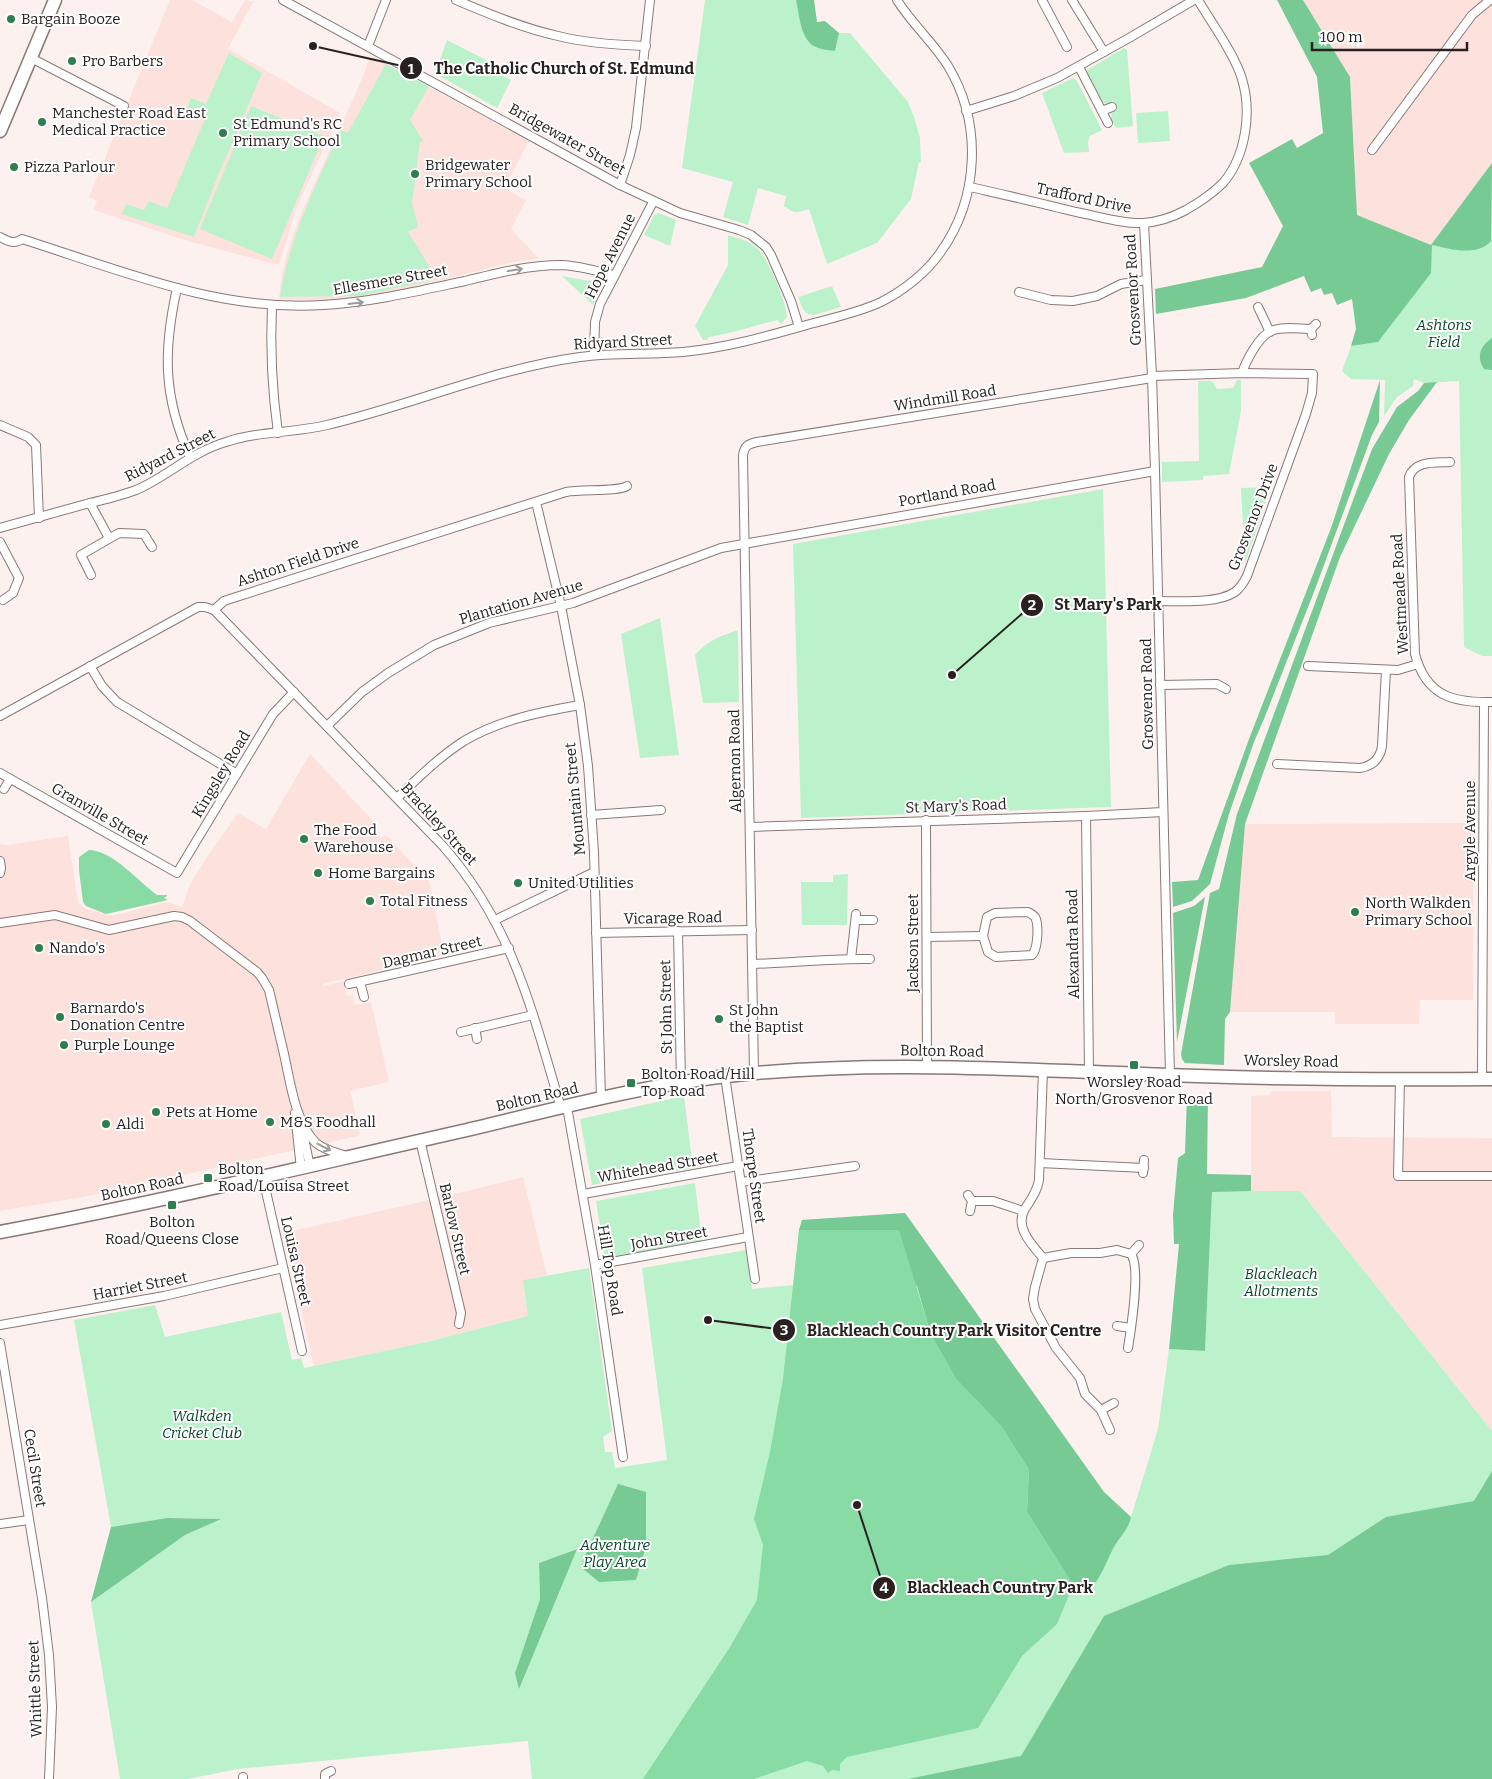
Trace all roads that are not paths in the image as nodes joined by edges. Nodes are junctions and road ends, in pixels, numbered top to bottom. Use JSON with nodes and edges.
{"nodes":[{"id":1,"x":56,"y":0,"type":"edge"},
{"id":2,"x":282,"y":0,"type":"edge"},
{"id":3,"x":386,"y":0,"type":"edge"},
{"id":4,"x":456,"y":0,"type":"edge"},
{"id":5,"x":650,"y":0,"type":"edge"},
{"id":6,"x":897,"y":0,"type":"edge"},
{"id":7,"x":1042,"y":0,"type":"edge"},
{"id":8,"x":1072,"y":0,"type":"edge"},
{"id":9,"x":1194,"y":0,"type":"edge"},
{"id":10,"x":1198,"y":0,"type":"edge"},
{"id":11,"x":1490,"y":0,"type":"edge"},
{"id":12,"x":1068,"y":28,"type":"dead end"},
{"id":13,"x":1059,"y":32,"type":"junction"},
{"id":14,"x":368,"y":46,"type":"junction"},
{"id":15,"x":646,"y":46,"type":"junction"},
{"id":16,"x":1067,"y":47,"type":"dead end"},
{"id":17,"x":1104,"y":52,"type":"junction"},
{"id":18,"x":31,"y":58,"type":"junction"},
{"id":19,"x":1078,"y":67,"type":"junction"},
{"id":20,"x":124,"y":106,"type":"dead end"},
{"id":21,"x":1112,"y":107,"type":"dead end"},
{"id":22,"x":966,"y":111,"type":"junction"},
{"id":23,"x":1102,"y":111,"type":"junction"},
{"id":24,"x":1108,"y":122,"type":"dead end"},
{"id":25,"x":0,"y":132,"type":"edge"},
{"id":26,"x":1372,"y":150,"type":"dead end"},
{"id":27,"x":620,"y":185,"type":"junction"},
{"id":28,"x":970,"y":187,"type":"junction"},
{"id":29,"x":653,"y":202,"type":"junction"},
{"id":30,"x":1144,"y":223,"type":"junction"},
{"id":31,"x":0,"y":237,"type":"edge"},
{"id":32,"x":614,"y":275,"type":"junction"},
{"id":33,"x":1146,"y":280,"type":"junction"},
{"id":34,"x":177,"y":288,"type":"junction"},
{"id":35,"x":1019,"y":292,"type":"dead end"},
{"id":36,"x":1038,"y":296,"type":"junction"},
{"id":37,"x":272,"y":305,"type":"junction"},
{"id":38,"x":1035,"y":305,"type":"dead end"},
{"id":39,"x":1258,"y":307,"type":"dead end"},
{"id":40,"x":799,"y":327,"type":"junction"},
{"id":41,"x":1313,"y":329,"type":"dead end"},
{"id":42,"x":1270,"y":332,"type":"junction"},
{"id":43,"x":594,"y":355,"type":"junction"},
{"id":44,"x":1242,"y":373,"type":"junction"},
{"id":45,"x":1313,"y":374,"type":"joint"},
{"id":46,"x":1152,"y":377,"type":"junction"},
{"id":47,"x":0,"y":425,"type":"edge"},
{"id":48,"x":278,"y":433,"type":"junction"},
{"id":49,"x":744,"y":448,"type":"joint"},
{"id":50,"x":1439,"y":454,"type":"dead end"},
{"id":51,"x":190,"y":457,"type":"junction"},
{"id":52,"x":1450,"y":462,"type":"dead end"},
{"id":53,"x":1440,"y":463,"type":"junction"},
{"id":54,"x":1155,"y":471,"type":"junction"},
{"id":55,"x":627,"y":486,"type":"dead end"},
{"id":56,"x":536,"y":502,"type":"junction"},
{"id":57,"x":90,"y":503,"type":"junction"},
{"id":58,"x":39,"y":518,"type":"junction"},
{"id":59,"x":0,"y":528,"type":"edge"},
{"id":60,"x":109,"y":538,"type":"junction"},
{"id":61,"x":0,"y":542,"type":"edge"},
{"id":62,"x":745,"y":544,"type":"junction"},
{"id":63,"x":152,"y":547,"type":"dead end"},
{"id":64,"x":91,"y":575,"type":"dead end"},
{"id":65,"x":3,"y":600,"type":"dead end"},
{"id":66,"x":1158,"y":602,"type":"junction"},
{"id":67,"x":561,"y":606,"type":"junction"},
{"id":68,"x":214,"y":610,"type":"junction"},
{"id":69,"x":1317,"y":657,"type":"dead end"},
{"id":70,"x":1418,"y":664,"type":"junction"},
{"id":71,"x":90,"y":666,"type":"junction"},
{"id":72,"x":1308,"y":666,"type":"dead end"},
{"id":73,"x":1318,"y":667,"type":"junction"},
{"id":74,"x":1386,"y":670,"type":"junction"},
{"id":75,"x":1160,"y":685,"type":"junction"},
{"id":76,"x":1226,"y":689,"type":"dead end"},
{"id":77,"x":294,"y":692,"type":"junction"},
{"id":78,"x":1488,"y":702,"type":"edge"},
{"id":79,"x":580,"y":705,"type":"junction"},
{"id":80,"x":0,"y":716,"type":"edge"},
{"id":81,"x":327,"y":726,"type":"junction"},
{"id":82,"x":1277,"y":764,"type":"dead end"},
{"id":83,"x":0,"y":773,"type":"edge"},
{"id":84,"x":237,"y":774,"type":"junction"},
{"id":85,"x":10,"y":778,"type":"junction"},
{"id":86,"x":4,"y":789,"type":"dead end"},
{"id":87,"x":397,"y":798,"type":"junction"},
{"id":88,"x":661,"y":810,"type":"dead end"},
{"id":89,"x":1163,"y":812,"type":"junction"},
{"id":90,"x":591,"y":815,"type":"junction"},
{"id":91,"x":1086,"y":816,"type":"junction"},
{"id":92,"x":926,"y":820,"type":"junction"},
{"id":93,"x":750,"y":827,"type":"junction"},
{"id":94,"x":1483,"y":832,"type":"junction"},
{"id":95,"x":1492,"y":832,"type":"edge"},
{"id":96,"x":0,"y":861,"type":"edge"},
{"id":97,"x":594,"y":872,"type":"junction"},
{"id":98,"x":177,"y":873,"type":"joint"},
{"id":99,"x":0,"y":874,"type":"edge"},
{"id":100,"x":494,"y":920,"type":"junction"},
{"id":101,"x":873,"y":920,"type":"dead end"},
{"id":102,"x":0,"y":923,"type":"edge"},
{"id":103,"x":752,"y":930,"type":"junction"},
{"id":104,"x":678,"y":931,"type":"junction"},
{"id":105,"x":596,"y":933,"type":"junction"},
{"id":106,"x":926,"y":936,"type":"junction"},
{"id":107,"x":983,"y":936,"type":"junction"},
{"id":108,"x":509,"y":948,"type":"junction"},
{"id":109,"x":1483,"y":957,"type":"junction"},
{"id":110,"x":1492,"y":957,"type":"edge"},
{"id":111,"x":852,"y":959,"type":"junction"},
{"id":112,"x":870,"y":959,"type":"dead end"},
{"id":113,"x":752,"y":964,"type":"junction"},
{"id":114,"x":360,"y":982,"type":"junction"},
{"id":115,"x":349,"y":984,"type":"dead end"},
{"id":116,"x":364,"y":997,"type":"dead end"},
{"id":117,"x":533,"y":1015,"type":"junction"},
{"id":118,"x":474,"y":1028,"type":"junction"},
{"id":119,"x":461,"y":1032,"type":"dead end"},
{"id":120,"x":477,"y":1039,"type":"dead end"},
{"id":121,"x":927,"y":1066,"type":"junction"},
{"id":122,"x":1043,"y":1070,"type":"junction"},
{"id":123,"x":1089,"y":1072,"type":"junction"},
{"id":124,"x":754,"y":1073,"type":"junction"},
{"id":125,"x":1175,"y":1075,"type":"junction"},
{"id":126,"x":725,"y":1076,"type":"junction"},
{"id":127,"x":1400,"y":1078,"type":"junction"},
{"id":128,"x":1487,"y":1079,"type":"edge"},
{"id":129,"x":681,"y":1082,"type":"junction"},
{"id":130,"x":292,"y":1093,"type":"junction"},
{"id":131,"x":601,"y":1099,"type":"junction"},
{"id":132,"x":564,"y":1107,"type":"junction"},
{"id":133,"x":300,"y":1119,"type":"junction"},
{"id":134,"x":420,"y":1140,"type":"junction"},
{"id":135,"x":352,"y":1157,"type":"junction"},
{"id":136,"x":830,"y":1159,"type":"dead end"},
{"id":137,"x":1040,"y":1162,"type":"junction"},
{"id":138,"x":738,"y":1166,"type":"junction"},
{"id":139,"x":855,"y":1166,"type":"dead end"},
{"id":140,"x":1144,"y":1167,"type":"dead end"},
{"id":141,"x":306,"y":1168,"type":"junction"},
{"id":142,"x":832,"y":1169,"type":"junction"},
{"id":143,"x":1492,"y":1176,"type":"edge"},
{"id":144,"x":263,"y":1178,"type":"junction"},
{"id":145,"x":741,"y":1182,"type":"junction"},
{"id":146,"x":583,"y":1194,"type":"junction"},
{"id":147,"x":970,"y":1211,"type":"dead end"},
{"id":148,"x":1023,"y":1211,"type":"junction"},
{"id":149,"x":0,"y":1232,"type":"edge"},
{"id":150,"x":748,"y":1237,"type":"junction"},
{"id":151,"x":1139,"y":1245,"type":"dead end"},
{"id":152,"x":1131,"y":1254,"type":"junction"},
{"id":153,"x":1043,"y":1258,"type":"junction"},
{"id":154,"x":595,"y":1265,"type":"junction"},
{"id":155,"x":284,"y":1268,"type":"junction"},
{"id":156,"x":755,"y":1280,"type":"dead end"},
{"id":157,"x":459,"y":1324,"type":"dead end"},
{"id":158,"x":0,"y":1325,"type":"edge"},
{"id":159,"x":1118,"y":1326,"type":"dead end"},
{"id":160,"x":1131,"y":1328,"type":"junction"},
{"id":161,"x":0,"y":1343,"type":"edge"},
{"id":162,"x":1128,"y":1348,"type":"dead end"},
{"id":163,"x":302,"y":1352,"type":"dead end"},
{"id":164,"x":3,"y":1376,"type":"edge"},
{"id":165,"x":1114,"y":1403,"type":"dead end"},
{"id":166,"x":1101,"y":1410,"type":"junction"},
{"id":167,"x":1110,"y":1430,"type":"dead end"},
{"id":168,"x":621,"y":1439,"type":"junction"},
{"id":169,"x":611,"y":1441,"type":"dead end"},
{"id":170,"x":623,"y":1456,"type":"dead end"},
{"id":171,"x":29,"y":1520,"type":"junction"},
{"id":172,"x":0,"y":1524,"type":"edge"},
{"id":173,"x":42,"y":1598,"type":"joint"},
{"id":174,"x":331,"y":1771,"type":"dead end"},
{"id":175,"x":49,"y":1779,"type":"edge"},
{"id":176,"x":325,"y":1779,"type":"edge"}],
"edges":[{"from":1,"to":18,"type":"main road"},
{"from":2,"to":14,"type":"street","name":"Bridgewater Street"},
{"from":3,"to":14,"type":"street"},
{"from":4,"to":15,"type":"street"},
{"from":5,"to":15,"type":"street"},
{"from":6,"to":22,"type":"street","name":"Ridyard Street"},
{"from":7,"to":13,"type":"street"},
{"from":8,"to":17,"type":"street"},
{"from":9,"to":17,"type":"street"},
{"from":10,"to":30,"type":"street","name":"Trafford Drive"},
{"from":11,"to":26,"type":"street"},
{"from":12,"to":13,"type":"street"},
{"from":13,"to":16,"type":"street"},
{"from":14,"to":27,"type":"street","name":"Bridgewater Street"},
{"from":15,"to":27,"type":"street"},
{"from":17,"to":19,"type":"street"},
{"from":18,"to":20,"type":"street"},
{"from":18,"to":25,"type":"main road"},
{"from":19,"to":22,"type":"street"},
{"from":19,"to":23,"type":"street"},
{"from":21,"to":23,"type":"street"},
{"from":22,"to":28,"type":"street","name":"Ridyard Street"},
{"from":23,"to":24,"type":"street"},
{"from":27,"to":29,"type":"street","name":"Bridgewater Street"},
{"from":28,"to":30,"type":"street","name":"Trafford Drive"},
{"from":28,"to":40,"type":"street","name":"Ridyard Street"},
{"from":29,"to":32,"type":"street","name":"Hope Avenue"},
{"from":29,"to":40,"type":"street","name":"Bridgewater Street"},
{"from":30,"to":33,"type":"street","name":"Grosvenor Road"},
{"from":31,"to":34,"type":"street","name":"Ellesmere Street"},
{"from":37,"to":32,"type":"street","name":"Ellesmere Street","one_way":true},
{"from":32,"to":43,"type":"street","name":"Hope Avenue"},
{"from":33,"to":36,"type":"street"},
{"from":33,"to":46,"type":"street","name":"Grosvenor Road"},
{"from":34,"to":37,"type":"street","name":"Ellesmere Street"},
{"from":34,"to":51,"type":"street"},
{"from":35,"to":36,"type":"street"},
{"from":36,"to":38,"type":"street"},
{"from":37,"to":48,"type":"street"},
{"from":39,"to":42,"type":"street"},
{"from":40,"to":43,"type":"street","name":"Ridyard Street"},
{"from":41,"to":42,"type":"street"},
{"from":42,"to":44,"type":"street"},
{"from":43,"to":48,"type":"street","name":"Ridyard Street"},
{"from":44,"to":45,"type":"street","name":"Windmill Road"},
{"from":44,"to":46,"type":"street","name":"Windmill Road"},
{"from":45,"to":66,"type":"street","name":"Grosvenor Drive"},
{"from":46,"to":49,"type":"street","name":"Windmill Road"},
{"from":46,"to":54,"type":"street","name":"Grosvenor Road"},
{"from":47,"to":58,"type":"street"},
{"from":48,"to":51,"type":"street","name":"Ridyard Street"},
{"from":49,"to":62,"type":"street","name":"Algernon Road"},
{"from":50,"to":53,"type":"street"},
{"from":51,"to":57,"type":"street","name":"Ridyard Street"},
{"from":52,"to":53,"type":"street","name":"Westmeade Road"},
{"from":53,"to":70,"type":"street","name":"Westmeade Road"},
{"from":54,"to":62,"type":"street","name":"Portland Road"},
{"from":54,"to":66,"type":"street","name":"Grosvenor Road"},
{"from":55,"to":56,"type":"street","name":"Ashton Field Drive"},
{"from":56,"to":67,"type":"street","name":"Mountain Street"},
{"from":56,"to":68,"type":"street","name":"Ashton Field Drive"},
{"from":57,"to":58,"type":"street","name":"Ridyard Street"},
{"from":57,"to":60,"type":"street"},
{"from":58,"to":59,"type":"street","name":"Ridyard Street"},
{"from":60,"to":63,"type":"street"},
{"from":60,"to":64,"type":"street"},
{"from":61,"to":65,"type":"street"},
{"from":62,"to":67,"type":"street","name":"Plantation Avenue"},
{"from":62,"to":93,"type":"street","name":"Algernon Road"},
{"from":66,"to":75,"type":"street","name":"Grosvenor Road"},
{"from":67,"to":79,"type":"street","name":"Mountain Street"},
{"from":67,"to":81,"type":"street","name":"Plantation Avenue"},
{"from":68,"to":71,"type":"street"},
{"from":68,"to":77,"type":"street","name":"Brackley Street"},
{"from":69,"to":73,"type":"street"},
{"from":70,"to":74,"type":"street"},
{"from":70,"to":78,"type":"street","name":"Westmeade Road"},
{"from":71,"to":80,"type":"street"},
{"from":71,"to":84,"type":"street"},
{"from":72,"to":73,"type":"street"},
{"from":73,"to":74,"type":"street"},
{"from":74,"to":82,"type":"street"},
{"from":75,"to":76,"type":"street"},
{"from":75,"to":89,"type":"street","name":"Grosvenor Road"},
{"from":77,"to":81,"type":"street","name":"Brackley Street"},
{"from":77,"to":84,"type":"street","name":"Kingsley Road"},
{"from":78,"to":94,"type":"street","name":"Argyle Avenue"},
{"from":79,"to":87,"type":"street"},
{"from":79,"to":90,"type":"street","name":"Mountain Street"},
{"from":81,"to":87,"type":"street","name":"Brackley Street"},
{"from":83,"to":85,"type":"street","name":"Granville Street"},
{"from":84,"to":98,"type":"street","name":"Kingsley Road"},
{"from":85,"to":86,"type":"street"},
{"from":85,"to":98,"type":"street","name":"Granville Street"},
{"from":87,"to":100,"type":"street","name":"Brackley Street"},
{"from":88,"to":90,"type":"street"},
{"from":89,"to":91,"type":"street","name":"St Mary's Road"},
{"from":89,"to":125,"type":"street","name":"Grosvenor Road"},
{"from":90,"to":97,"type":"street","name":"Mountain Street"},
{"from":91,"to":92,"type":"street","name":"St Mary's Road"},
{"from":91,"to":123,"type":"street","name":"Alexandra Road"},
{"from":92,"to":93,"type":"street","name":"St Mary's Road"},
{"from":92,"to":106,"type":"street","name":"Jackson Street"},
{"from":93,"to":103,"type":"street","name":"Algernon Road"},
{"from":94,"to":95,"type":"street"},
{"from":94,"to":109,"type":"street","name":"Argyle Avenue"},
{"from":96,"to":99,"type":"street"},
{"from":97,"to":100,"type":"street"},
{"from":97,"to":105,"type":"street","name":"Mountain Street"},
{"from":100,"to":108,"type":"street","name":"Brackley Street"},
{"from":101,"to":111,"type":"street"},
{"from":102,"to":130,"type":"street"},
{"from":103,"to":104,"type":"street","name":"Vicarage Road"},
{"from":103,"to":113,"type":"street","name":"Algernon Road"},
{"from":104,"to":105,"type":"street","name":"Vicarage Road"},
{"from":104,"to":129,"type":"street","name":"St John Street"},
{"from":105,"to":131,"type":"street","name":"Mountain Street"},
{"from":106,"to":107,"type":"street"},
{"from":106,"to":121,"type":"street","name":"Jackson Street"},
{"from":107,"to":107,"type":"street"},
{"from":108,"to":114,"type":"street","name":"Dagmar Street"},
{"from":108,"to":117,"type":"street","name":"Brackley Street"},
{"from":109,"to":110,"type":"street"},
{"from":109,"to":128,"type":"street","name":"Argyle Avenue"},
{"from":111,"to":112,"type":"street"},
{"from":111,"to":113,"type":"street"},
{"from":113,"to":124,"type":"street","name":"Algernon Road"},
{"from":114,"to":115,"type":"street","name":"Dagmar Street"},
{"from":114,"to":116,"type":"street"},
{"from":117,"to":118,"type":"street"},
{"from":117,"to":132,"type":"street","name":"Brackley Street"},
{"from":118,"to":119,"type":"street"},
{"from":118,"to":120,"type":"street"},
{"from":121,"to":122,"type":"main road","name":"Bolton Road"},
{"from":121,"to":124,"type":"main road","name":"Bolton Road"},
{"from":122,"to":123,"type":"main road","name":"Bolton Road"},
{"from":122,"to":137,"type":"street"},
{"from":123,"to":125,"type":"main road","name":"Worsley Road"},
{"from":124,"to":126,"type":"main road","name":"Bolton Road"},
{"from":125,"to":127,"type":"main road","name":"Worsley Road"},
{"from":126,"to":129,"type":"main road","name":"Bolton Road"},
{"from":126,"to":138,"type":"street","name":"Thorpe Street"},
{"from":127,"to":128,"type":"main road","name":"Worsley Road"},
{"from":127,"to":143,"type":"street"},
{"from":129,"to":131,"type":"main road","name":"Bolton Road"},
{"from":130,"to":133,"type":"street"},
{"from":130,"to":141,"type":"street"},
{"from":131,"to":132,"type":"main road","name":"Bolton Road"},
{"from":132,"to":134,"type":"main road","name":"Bolton Road"},
{"from":132,"to":146,"type":"street","name":"Hill Top Road"},
{"from":133,"to":135,"type":"street","one_way":true},
{"from":133,"to":141,"type":"street"},
{"from":134,"to":135,"type":"main road","name":"Bolton Road"},
{"from":134,"to":157,"type":"street","name":"Barlow Street"},
{"from":135,"to":141,"type":"main road","name":"Bolton Road"},
{"from":136,"to":142,"type":"street"},
{"from":137,"to":140,"type":"street"},
{"from":137,"to":148,"type":"street"},
{"from":138,"to":145,"type":"street","name":"Thorpe Street"},
{"from":138,"to":146,"type":"street","name":"Whitehead Street"},
{"from":139,"to":142,"type":"street"},
{"from":141,"to":144,"type":"main road","name":"Bolton Road"},
{"from":142,"to":145,"type":"street"},
{"from":144,"to":149,"type":"main road","name":"Bolton Road"},
{"from":144,"to":155,"type":"street","name":"Louisa Street"},
{"from":145,"to":150,"type":"street","name":"Thorpe Street"},
{"from":146,"to":154,"type":"street","name":"Hill Top Road"},
{"from":147,"to":148,"type":"street"},
{"from":148,"to":153,"type":"street"},
{"from":150,"to":154,"type":"street","name":"John Street"},
{"from":150,"to":156,"type":"street","name":"Thorpe Street"},
{"from":151,"to":152,"type":"street"},
{"from":152,"to":153,"type":"street"},
{"from":152,"to":160,"type":"street"},
{"from":153,"to":166,"type":"street"},
{"from":154,"to":168,"type":"street","name":"Hill Top Road"},
{"from":155,"to":158,"type":"street","name":"Harriet Street"},
{"from":155,"to":163,"type":"street","name":"Louisa Street"},
{"from":159,"to":160,"type":"street"},
{"from":160,"to":162,"type":"street"},
{"from":161,"to":164,"type":"street","name":"Cecil Street"},
{"from":164,"to":171,"type":"street","name":"Cecil Street"},
{"from":165,"to":166,"type":"street"},
{"from":166,"to":167,"type":"street"},
{"from":168,"to":169,"type":"street"},
{"from":168,"to":170,"type":"street","name":"Hill Top Road"},
{"from":171,"to":172,"type":"street"},
{"from":171,"to":173,"type":"street","name":"Cecil Street"},
{"from":173,"to":175,"type":"street","name":"Whittle Street"},
{"from":174,"to":176,"type":"street"}]}
